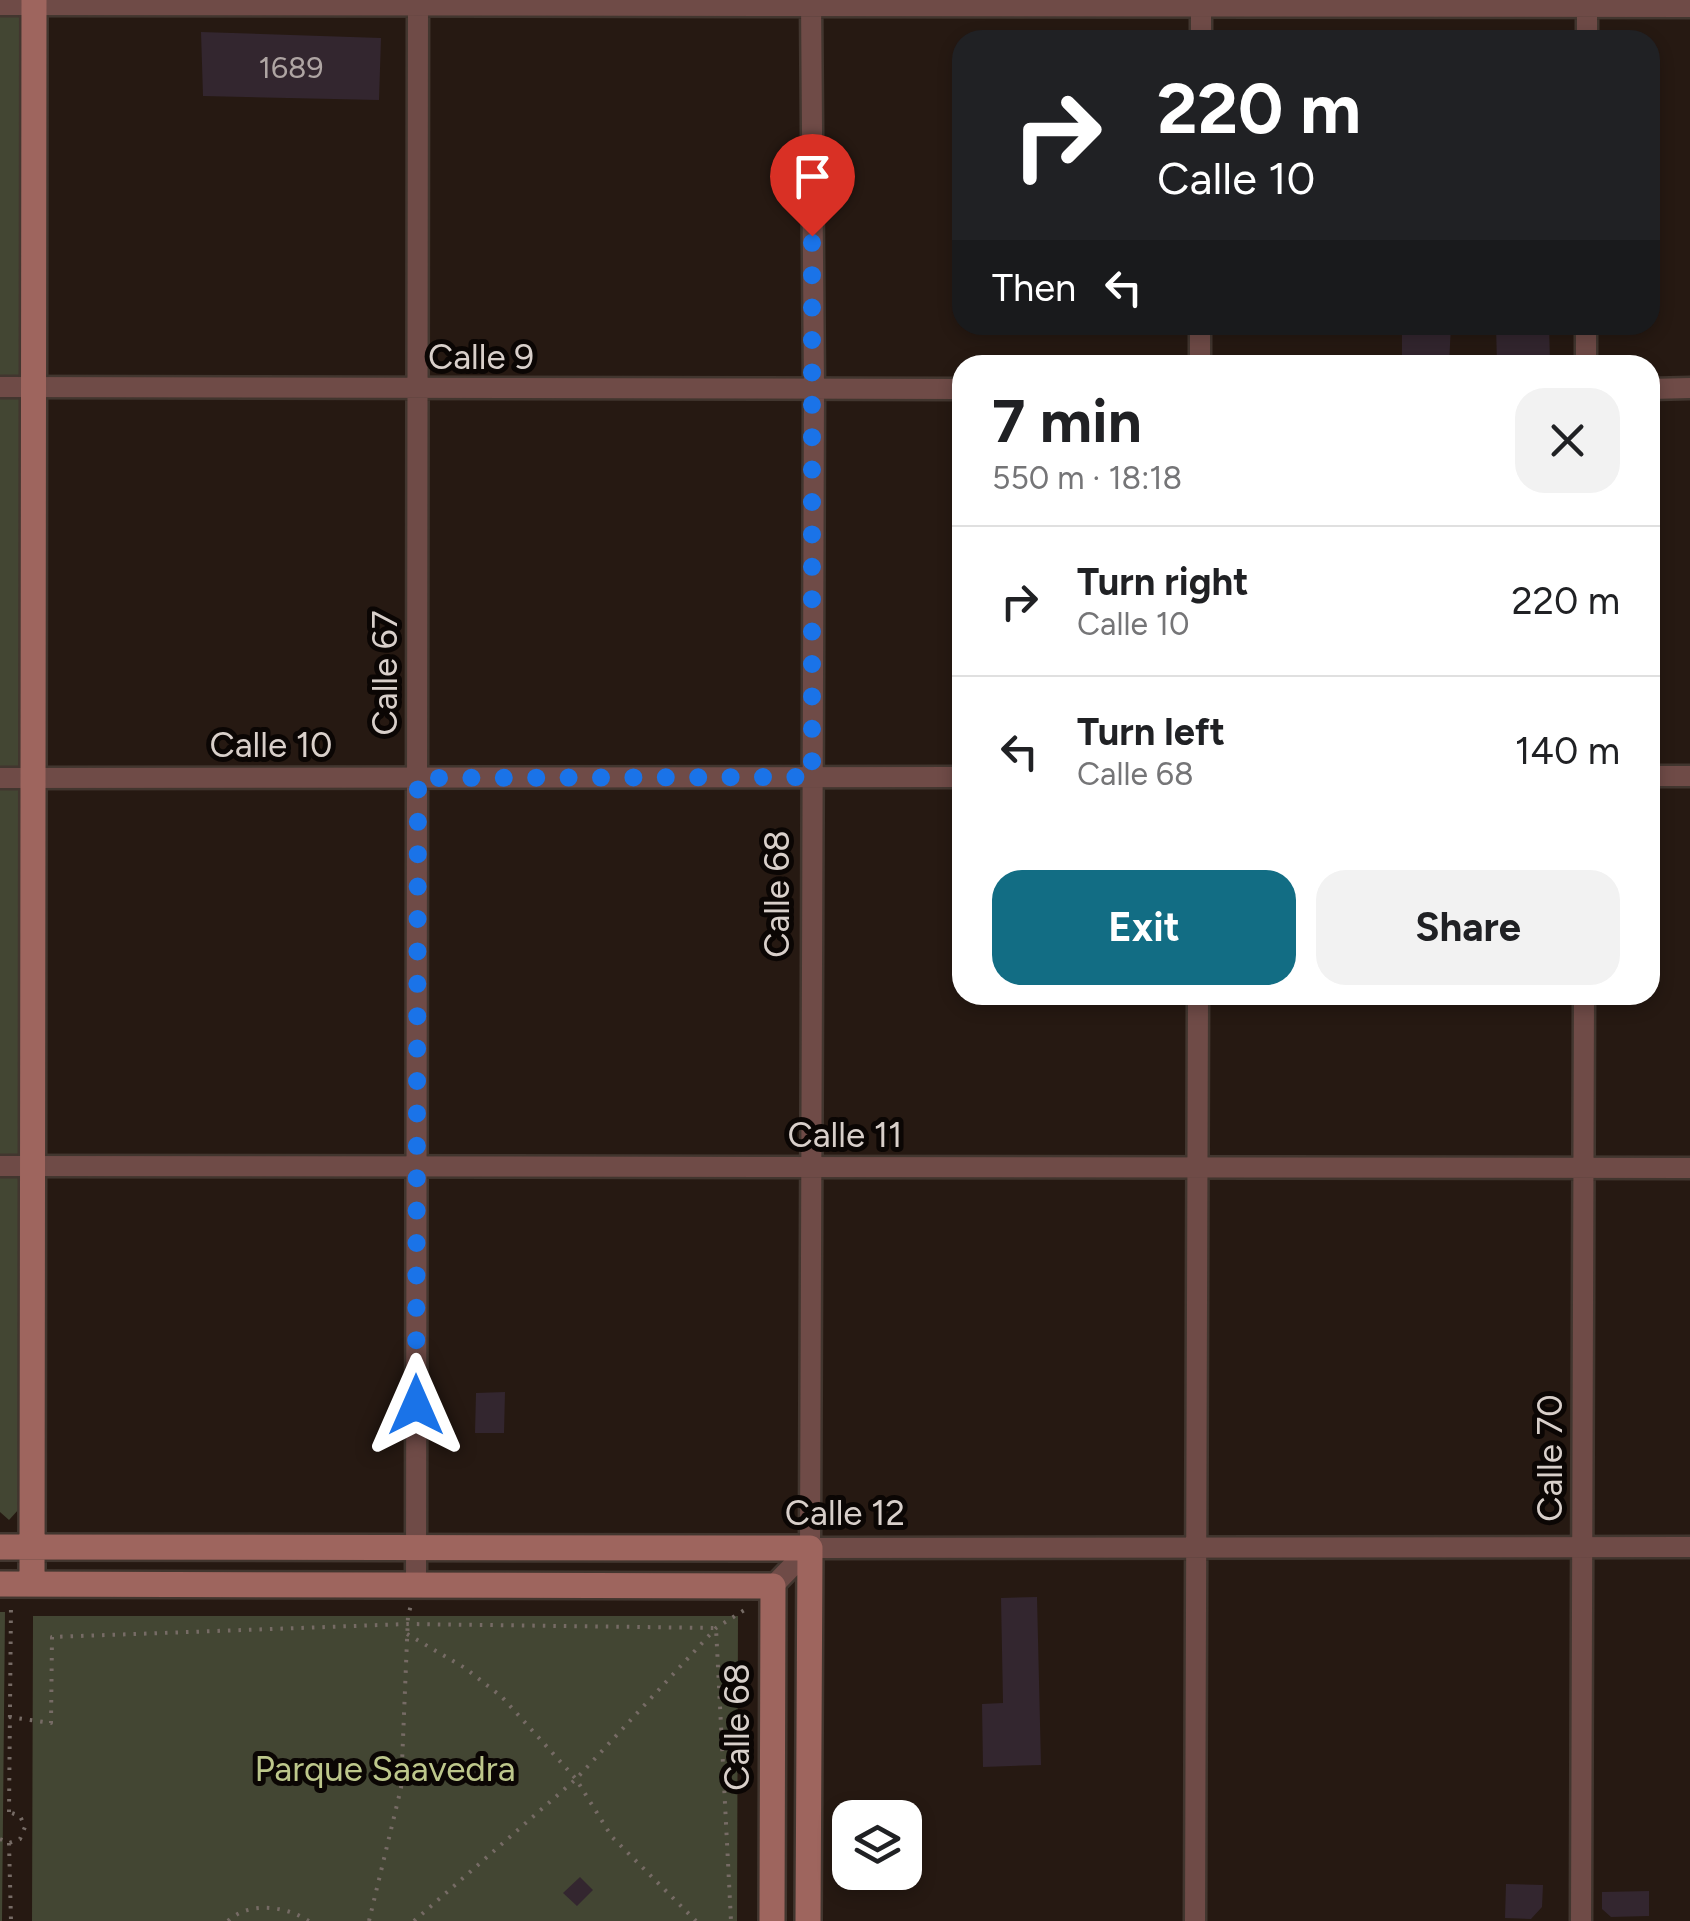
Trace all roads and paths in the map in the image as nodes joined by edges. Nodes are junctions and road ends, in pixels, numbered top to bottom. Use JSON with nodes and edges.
{"nodes":[{"id":1,"x":417,"y":1,"type":"edge"},
{"id":2,"x":34,"y":2,"type":"edge"},
{"id":3,"x":811,"y":3,"type":"edge"},
{"id":4,"x":1201,"y":4,"type":"edge"},
{"id":5,"x":1588,"y":4,"type":"edge"},
{"id":6,"x":0,"y":5,"type":"edge"},
{"id":7,"x":1690,"y":7,"type":"edge"},
{"id":8,"x":1201,"y":30,"type":"edge"},
{"id":9,"x":1587,"y":30,"type":"edge"},
{"id":10,"x":33,"y":386,"type":"junction"},
{"id":11,"x":0,"y":387,"type":"edge"},
{"id":12,"x":1660,"y":388,"type":"edge"},
{"id":13,"x":1690,"y":388,"type":"edge"},
{"id":14,"x":952,"y":389,"type":"edge"},
{"id":15,"x":418,"y":390,"type":"junction"},
{"id":16,"x":814,"y":390,"type":"junction"},
{"id":17,"x":1660,"y":776,"type":"edge"},
{"id":18,"x":1690,"y":776,"type":"edge"},
{"id":19,"x":812,"y":777,"type":"junction"},
{"id":20,"x":952,"y":777,"type":"edge"},
{"id":21,"x":0,"y":778,"type":"edge"},
{"id":22,"x":34,"y":778,"type":"junction"},
{"id":23,"x":418,"y":778,"type":"junction"},
{"id":24,"x":1198,"y":1005,"type":"edge"},
{"id":25,"x":1584,"y":1005,"type":"edge"},
{"id":26,"x":0,"y":1166,"type":"edge"},
{"id":27,"x":35,"y":1166,"type":"junction"},
{"id":28,"x":417,"y":1167,"type":"junction"},
{"id":29,"x":811,"y":1167,"type":"junction"},
{"id":30,"x":1198,"y":1168,"type":"junction"},
{"id":31,"x":1584,"y":1168,"type":"junction"},
{"id":32,"x":1690,"y":1168,"type":"edge"},
{"id":33,"x":0,"y":1547,"type":"edge"},
{"id":34,"x":32,"y":1547,"type":"junction"},
{"id":35,"x":1690,"y":1547,"type":"edge"},
{"id":36,"x":416,"y":1548,"type":"junction"},
{"id":37,"x":810,"y":1548,"type":"junction"},
{"id":38,"x":1196,"y":1548,"type":"junction"},
{"id":39,"x":1582,"y":1548,"type":"junction"},
{"id":40,"x":32,"y":1584,"type":"junction"},
{"id":41,"x":773,"y":1586,"type":"junction"},
{"id":42,"x":5,"y":1592,"type":"edge"},
{"id":43,"x":414,"y":1593,"type":"junction"},
{"id":44,"x":746,"y":1609,"type":"dead end"},
{"id":45,"x":408,"y":1624,"type":"junction"},
{"id":46,"x":716,"y":1628,"type":"junction"},
{"id":47,"x":407,"y":1634,"type":"junction"},
{"id":48,"x":9,"y":1718,"type":"junction"},
{"id":49,"x":576,"y":1778,"type":"junction"},
{"id":50,"x":8,"y":1812,"type":"junction"},
{"id":51,"x":0,"y":1816,"type":"edge"},
{"id":52,"x":0,"y":1839,"type":"edge"},
{"id":53,"x":8,"y":1843,"type":"junction"},
{"id":54,"x":11,"y":1921,"type":"edge"},
{"id":55,"x":228,"y":1921,"type":"edge"},
{"id":56,"x":309,"y":1921,"type":"edge"},
{"id":57,"x":369,"y":1921,"type":"edge"},
{"id":58,"x":414,"y":1921,"type":"edge"},
{"id":59,"x":696,"y":1921,"type":"edge"},
{"id":60,"x":731,"y":1921,"type":"edge"},
{"id":61,"x":772,"y":1921,"type":"edge"},
{"id":62,"x":808,"y":1921,"type":"edge"},
{"id":63,"x":1195,"y":1921,"type":"edge"},
{"id":64,"x":1580,"y":1921,"type":"edge"}],
"edges":[{"from":1,"to":2,"type":"street"},
{"from":1,"to":3,"type":"street"},
{"from":1,"to":15,"type":"street","name":"Calle 67"},
{"from":2,"to":6,"type":"street"},
{"from":2,"to":10,"type":"main road"},
{"from":3,"to":4,"type":"street"},
{"from":3,"to":16,"type":"street","name":"Calle 68"},
{"from":4,"to":5,"type":"street"},
{"from":4,"to":8,"type":"street"},
{"from":5,"to":7,"type":"street"},
{"from":5,"to":9,"type":"street"},
{"from":10,"to":11,"type":"street","name":"Calle 9"},
{"from":10,"to":15,"type":"street","name":"Calle 9"},
{"from":10,"to":22,"type":"main road"},
{"from":12,"to":13,"type":"street"},
{"from":14,"to":16,"type":"street","name":"Calle 9"},
{"from":15,"to":16,"type":"street","name":"Calle 9"},
{"from":15,"to":23,"type":"street","name":"Calle 67"},
{"from":16,"to":19,"type":"street","name":"Calle 68"},
{"from":17,"to":18,"type":"street"},
{"from":19,"to":20,"type":"street","name":"Calle 10"},
{"from":19,"to":23,"type":"street","name":"Calle 10"},
{"from":19,"to":29,"type":"street","name":"Calle 68"},
{"from":21,"to":22,"type":"street","name":"Calle 10"},
{"from":22,"to":23,"type":"street","name":"Calle 10"},
{"from":22,"to":27,"type":"main road"},
{"from":23,"to":28,"type":"street","name":"Calle 67"},
{"from":24,"to":30,"type":"street"},
{"from":25,"to":31,"type":"street","name":"Calle 70"},
{"from":26,"to":27,"type":"street","name":"Calle 11"},
{"from":27,"to":28,"type":"street","name":"Calle 11"},
{"from":27,"to":34,"type":"main road"},
{"from":28,"to":29,"type":"street","name":"Calle 11"},
{"from":28,"to":36,"type":"street","name":"Calle 67"},
{"from":29,"to":30,"type":"street","name":"Calle 11"},
{"from":29,"to":37,"type":"street","name":"Calle 68"},
{"from":30,"to":31,"type":"street","name":"Calle 11"},
{"from":30,"to":38,"type":"street"},
{"from":31,"to":32,"type":"street","name":"Calle 11"},
{"from":31,"to":39,"type":"street","name":"Calle 70"},
{"from":33,"to":34,"type":"main road","name":"Calle 12"},
{"from":34,"to":36,"type":"main road","name":"Calle 12"},
{"from":34,"to":40,"type":"main road"},
{"from":35,"to":39,"type":"street","name":"Calle 12"},
{"from":36,"to":37,"type":"main road","name":"Calle 12"},
{"from":36,"to":43,"type":"street","name":"Calle 67"},
{"from":37,"to":38,"type":"street","name":"Calle 12"},
{"from":37,"to":41,"type":"street"},
{"from":37,"to":62,"type":"main road","name":"Calle 68"},
{"from":38,"to":39,"type":"street","name":"Calle 12"},
{"from":38,"to":63,"type":"street"},
{"from":39,"to":64,"type":"street","name":"Calle 70"},
{"from":40,"to":42,"type":"main road"},
{"from":40,"to":43,"type":"main road"},
{"from":41,"to":43,"type":"main road"},
{"from":41,"to":61,"type":"main road","name":"Calle 68"},
{"from":42,"to":48,"type":"path"},
{"from":43,"to":45,"type":"path"},
{"from":44,"to":46,"type":"path"},
{"from":45,"to":46,"type":"path"},
{"from":45,"to":47,"type":"path"},
{"from":45,"to":48,"type":"path"},
{"from":46,"to":49,"type":"path"},
{"from":46,"to":60,"type":"path"},
{"from":47,"to":49,"type":"path"},
{"from":47,"to":57,"type":"path"},
{"from":48,"to":50,"type":"path"},
{"from":49,"to":58,"type":"path"},
{"from":49,"to":59,"type":"path"},
{"from":50,"to":51,"type":"path"},
{"from":50,"to":53,"type":"path"},
{"from":52,"to":53,"type":"path"},
{"from":53,"to":54,"type":"path"},
{"from":55,"to":56,"type":"path"}]}
